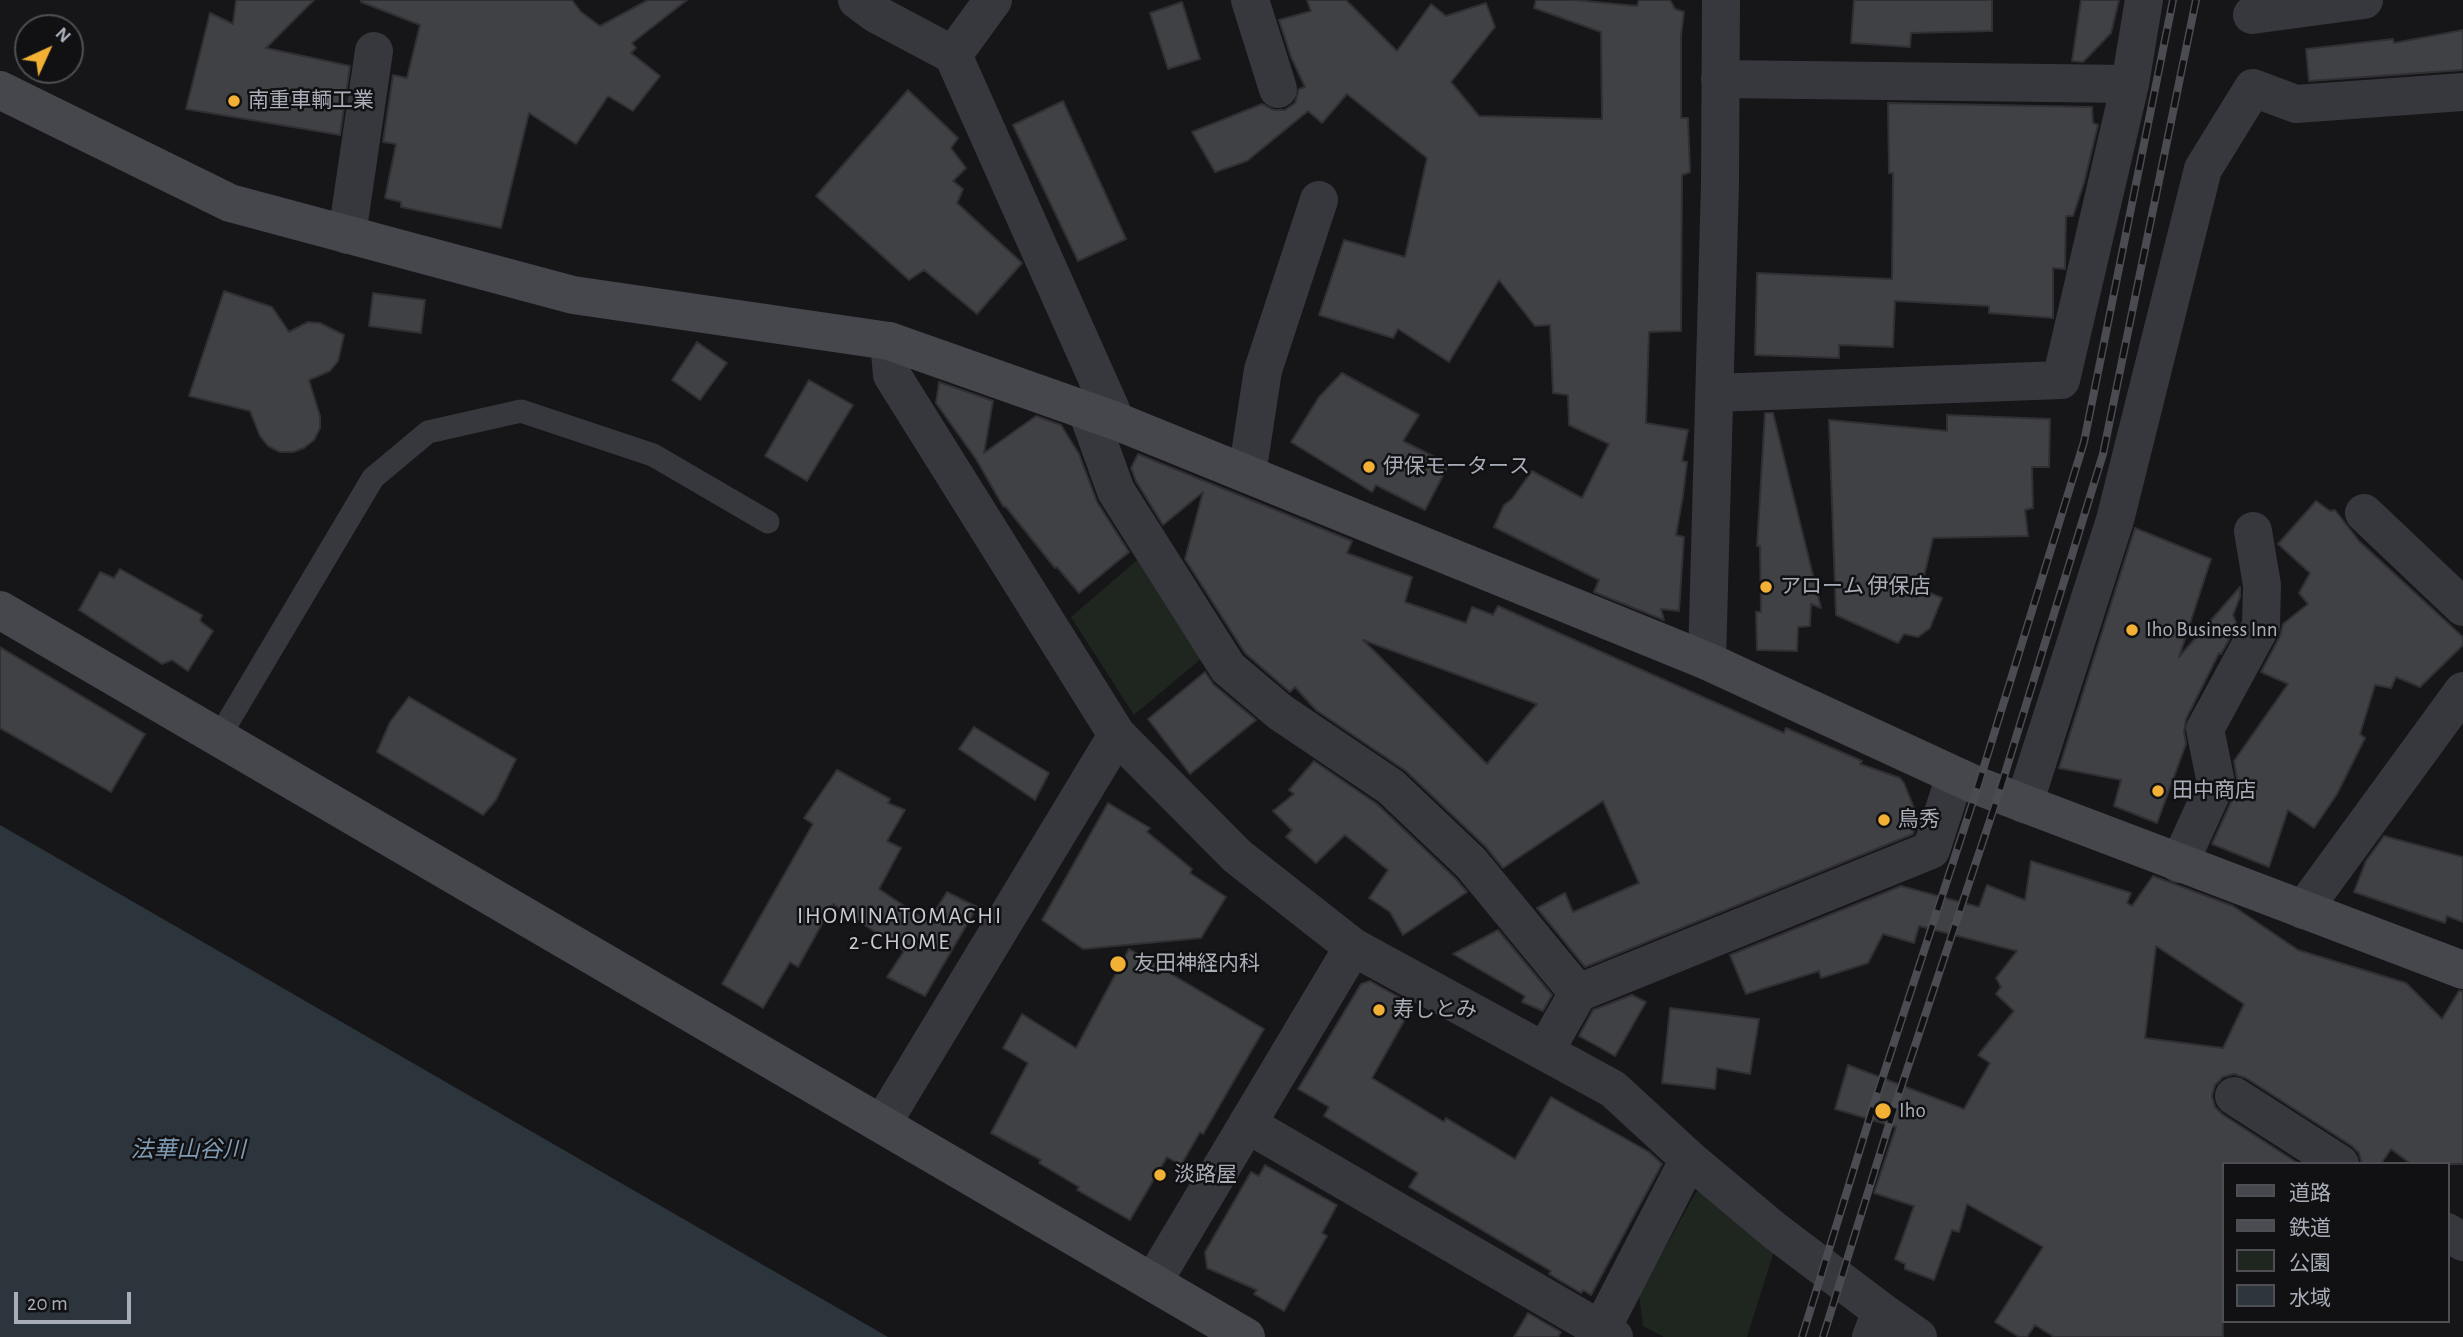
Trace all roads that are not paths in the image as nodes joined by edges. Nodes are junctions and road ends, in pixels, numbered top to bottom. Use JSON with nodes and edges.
{"nodes":[{"id":1,"x":993,"y":0,"type":"edge"},
{"id":2,"x":1250,"y":0,"type":"edge"},
{"id":3,"x":1721,"y":0,"type":"edge"},
{"id":4,"x":2144,"y":0,"type":"edge"},
{"id":5,"x":2364,"y":0,"type":"edge"},
{"id":6,"x":872,"y":5,"type":"edge"},
{"id":7,"x":2250,"y":19,"type":"edge"},
{"id":8,"x":374,"y":51,"type":"dead end"},
{"id":9,"x":953,"y":55,"type":"junction"},
{"id":10,"x":1720,"y":79,"type":"junction"},
{"id":11,"x":2130,"y":84,"type":"junction"},
{"id":12,"x":1279,"y":89,"type":"dead end"},
{"id":13,"x":0,"y":90,"type":"edge"},
{"id":14,"x":2463,"y":92,"type":"edge"},
{"id":15,"x":1319,"y":200,"type":"dead end"},
{"id":16,"x":347,"y":235,"type":"junction"},
{"id":17,"x":890,"y":341,"type":"junction"},
{"id":18,"x":1715,"y":393,"type":"junction"},
{"id":19,"x":1101,"y":416,"type":"junction"},
{"id":20,"x":1247,"y":474,"type":"junction"},
{"id":21,"x":2364,"y":513,"type":"dead end"},
{"id":22,"x":768,"y":522,"type":"dead end"},
{"id":23,"x":2253,"y":531,"type":"dead end"},
{"id":24,"x":2463,"y":607,"type":"edge"},
{"id":25,"x":0,"y":610,"type":"edge"},
{"id":26,"x":1707,"y":662,"type":"junction"},
{"id":27,"x":2463,"y":691,"type":"edge"},
{"id":28,"x":1117,"y":735,"type":"junction"},
{"id":29,"x":219,"y":737,"type":"junction"},
{"id":30,"x":1955,"y":776,"type":"junction"},
{"id":31,"x":2024,"y":804,"type":"junction"},
{"id":32,"x":2179,"y":864,"type":"junction"},
{"id":33,"x":2303,"y":910,"type":"junction"},
{"id":34,"x":1353,"y":947,"type":"junction"},
{"id":35,"x":2463,"y":970,"type":"edge"},
{"id":36,"x":1578,"y":993,"type":"junction"},
{"id":37,"x":1545,"y":1051,"type":"junction"},
{"id":38,"x":2234,"y":1096,"type":"dead end"},
{"id":39,"x":882,"y":1124,"type":"junction"},
{"id":40,"x":1247,"y":1124,"type":"junction"},
{"id":41,"x":1689,"y":1158,"type":"junction"},
{"id":42,"x":2337,"y":1162,"type":"edge"},
{"id":43,"x":1153,"y":1282,"type":"junction"},
{"id":44,"x":1876,"y":1324,"type":"edge"},
{"id":45,"x":1608,"y":1334,"type":"edge"},
{"id":46,"x":1247,"y":1337,"type":"edge"},
{"id":47,"x":1918,"y":1337,"type":"edge"}],
"edges":[{"from":1,"to":9,"type":"street"},
{"from":2,"to":12,"type":"street"},
{"from":3,"to":10,"type":"street"},
{"from":4,"to":11,"type":"street"},
{"from":5,"to":7,"type":"street"},
{"from":6,"to":9,"type":"street"},
{"from":8,"to":16,"type":"street"},
{"from":9,"to":19,"type":"street"},
{"from":10,"to":11,"type":"street"},
{"from":10,"to":18,"type":"street"},
{"from":11,"to":18,"type":"street"},
{"from":13,"to":16,"type":"street"},
{"from":14,"to":31,"type":"street"},
{"from":15,"to":20,"type":"street"},
{"from":16,"to":17,"type":"street"},
{"from":17,"to":19,"type":"street"},
{"from":17,"to":28,"type":"street"},
{"from":18,"to":26,"type":"street"},
{"from":19,"to":20,"type":"street"},
{"from":19,"to":36,"type":"street"},
{"from":20,"to":26,"type":"street"},
{"from":21,"to":24,"type":"street"},
{"from":22,"to":29,"type":"lane"},
{"from":23,"to":32,"type":"street"},
{"from":25,"to":29,"type":"street"},
{"from":26,"to":30,"type":"street"},
{"from":27,"to":33,"type":"street"},
{"from":28,"to":34,"type":"street"},
{"from":28,"to":39,"type":"street"},
{"from":29,"to":39,"type":"street"},
{"from":30,"to":31,"type":"street"},
{"from":30,"to":36,"type":"street"},
{"from":31,"to":32,"type":"street"},
{"from":32,"to":33,"type":"street"},
{"from":33,"to":35,"type":"street"},
{"from":34,"to":37,"type":"street"},
{"from":34,"to":40,"type":"street"},
{"from":36,"to":37,"type":"street"},
{"from":37,"to":41,"type":"street"},
{"from":38,"to":42,"type":"street"},
{"from":39,"to":43,"type":"street"},
{"from":40,"to":43,"type":"street"},
{"from":40,"to":45,"type":"street"},
{"from":41,"to":44,"type":"street"},
{"from":41,"to":45,"type":"street"},
{"from":43,"to":46,"type":"street"},
{"from":44,"to":47,"type":"street"}]}
